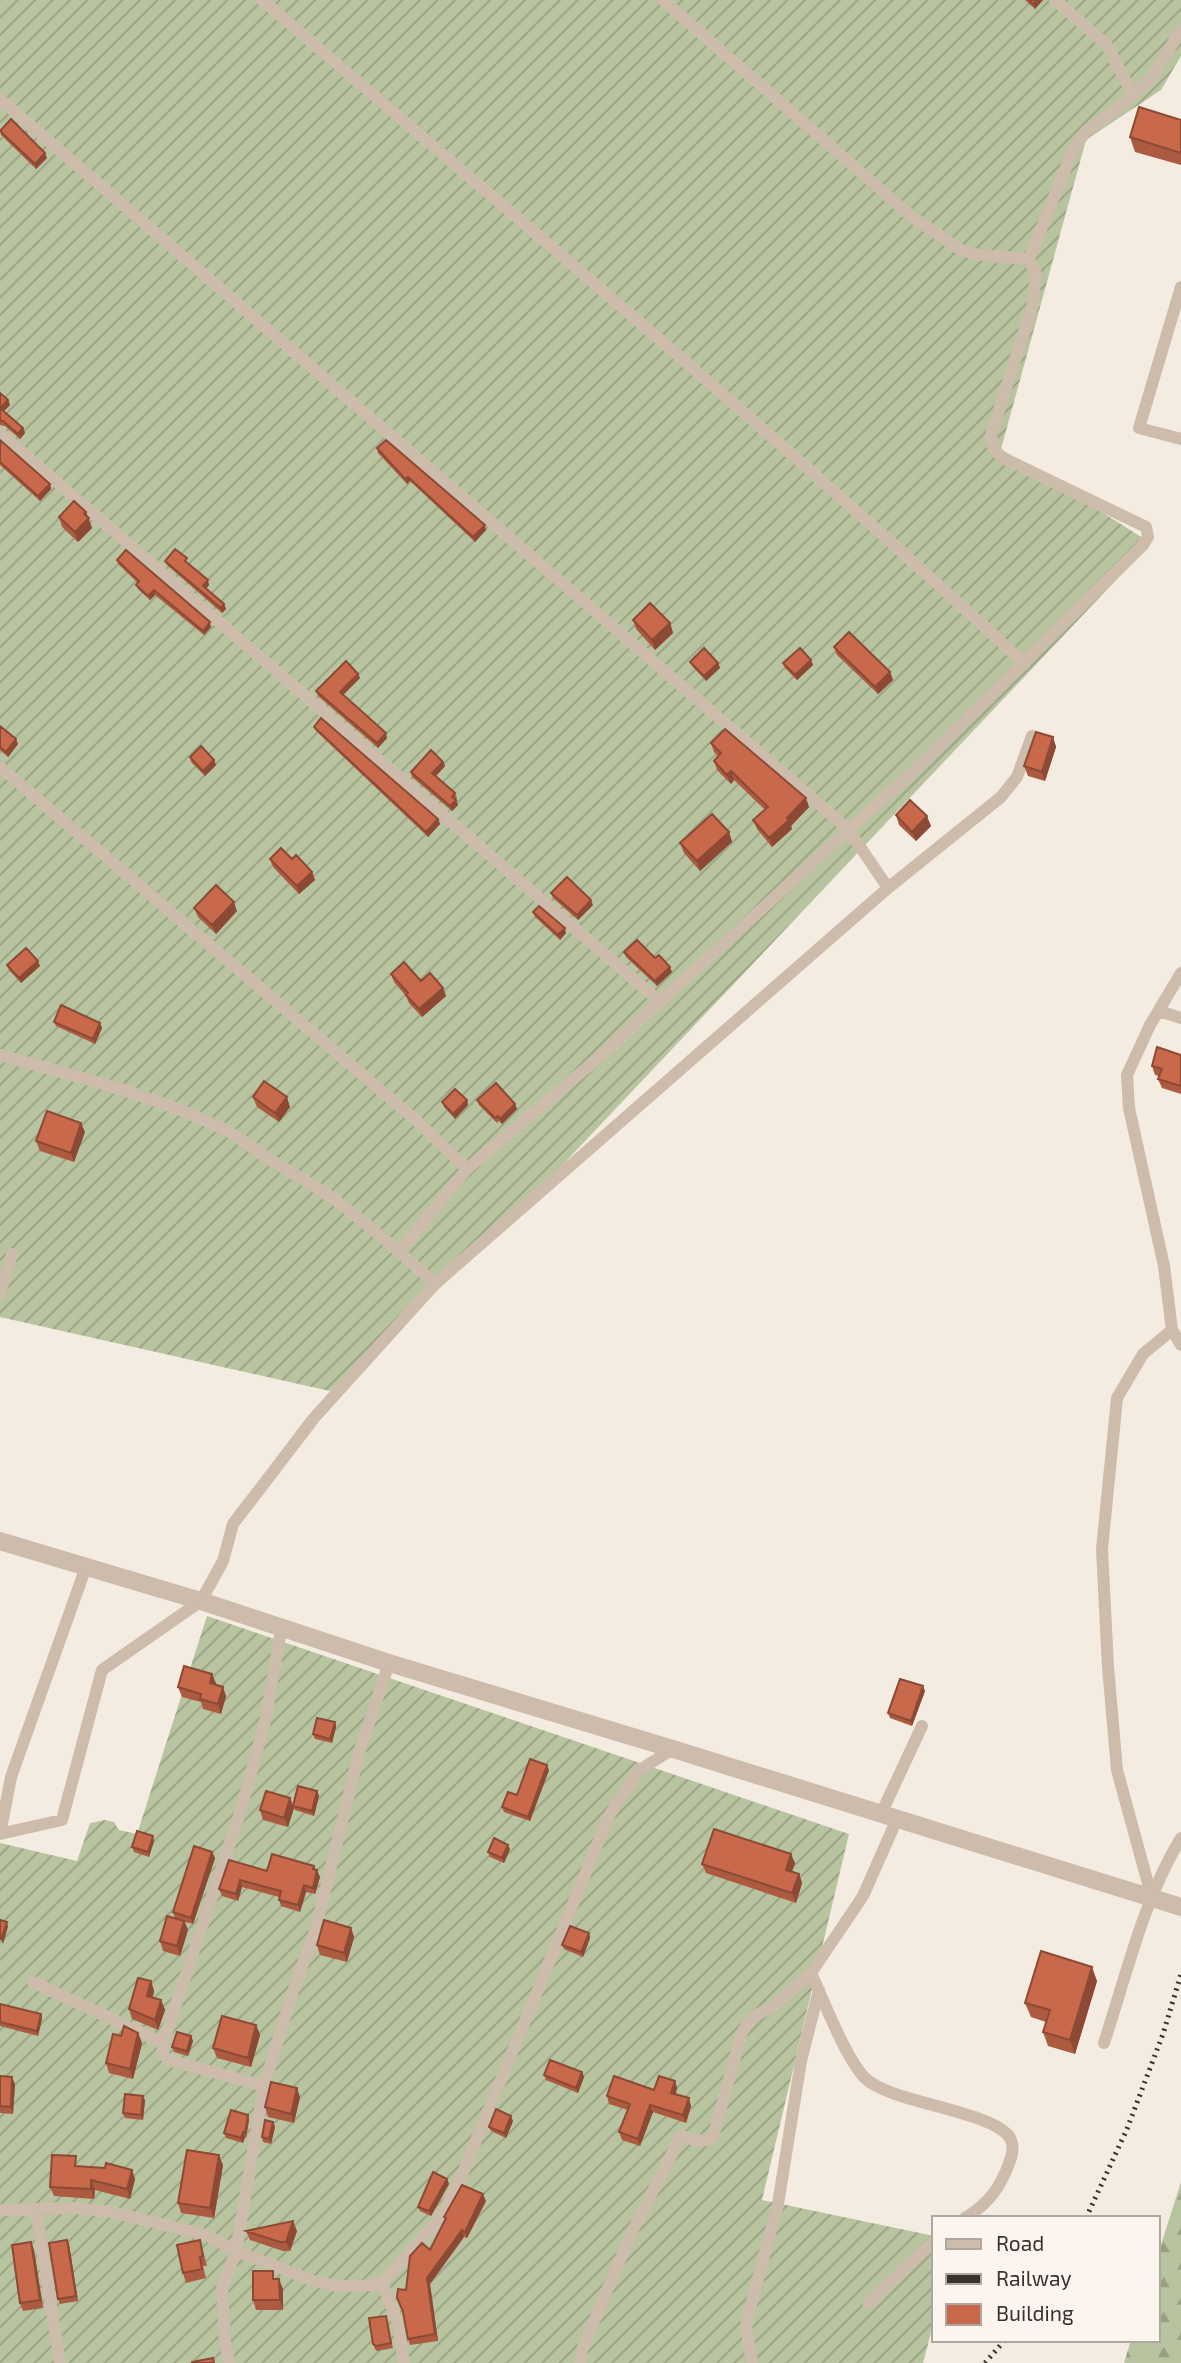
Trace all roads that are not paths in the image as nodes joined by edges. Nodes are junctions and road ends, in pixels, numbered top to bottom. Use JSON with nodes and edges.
{"nodes":[{"id":1,"x":262,"y":0,"type":"edge"},
{"id":2,"x":663,"y":0,"type":"edge"},
{"id":3,"x":1055,"y":0,"type":"edge"},
{"id":4,"x":1181,"y":30,"type":"edge"},
{"id":5,"x":1133,"y":95,"type":"junction"},
{"id":6,"x":0,"y":99,"type":"edge"},
{"id":7,"x":1029,"y":259,"type":"junction"},
{"id":8,"x":1181,"y":287,"type":"edge"},
{"id":9,"x":0,"y":433,"type":"edge"},
{"id":10,"x":1181,"y":439,"type":"edge"},
{"id":11,"x":1025,"y":664,"type":"junction"},
{"id":12,"x":1032,"y":736,"type":"edge"},
{"id":13,"x":0,"y":767,"type":"edge"},
{"id":14,"x":848,"y":829,"type":"junction"},
{"id":15,"x":888,"y":888,"type":"junction"},
{"id":16,"x":1181,"y":974,"type":"edge"},
{"id":17,"x":659,"y":1001,"type":"junction"},
{"id":18,"x":1159,"y":1011,"type":"junction"},
{"id":19,"x":1181,"y":1018,"type":"edge"},
{"id":20,"x":0,"y":1055,"type":"edge"},
{"id":21,"x":467,"y":1169,"type":"junction"},
{"id":22,"x":400,"y":1251,"type":"junction"},
{"id":23,"x":12,"y":1254,"type":"dead end"},
{"id":24,"x":435,"y":1284,"type":"junction"},
{"id":25,"x":0,"y":1293,"type":"edge"},
{"id":26,"x":1172,"y":1330,"type":"junction"},
{"id":27,"x":1181,"y":1345,"type":"edge"},
{"id":28,"x":0,"y":1541,"type":"edge"},
{"id":29,"x":86,"y":1567,"type":"junction"},
{"id":30,"x":201,"y":1601,"type":"junction"},
{"id":31,"x":281,"y":1629,"type":"junction"},
{"id":32,"x":389,"y":1663,"type":"junction"},
{"id":33,"x":922,"y":1726,"type":"dead end"},
{"id":34,"x":673,"y":1749,"type":"junction"},
{"id":35,"x":889,"y":1816,"type":"junction"},
{"id":36,"x":0,"y":1834,"type":"edge"},
{"id":37,"x":1181,"y":1838,"type":"edge"},
{"id":38,"x":1152,"y":1898,"type":"junction"},
{"id":39,"x":1181,"y":1907,"type":"edge"},
{"id":40,"x":811,"y":1973,"type":"junction"},
{"id":41,"x":33,"y":1982,"type":"dead end"},
{"id":42,"x":819,"y":1990,"type":"junction"},
{"id":43,"x":163,"y":2043,"type":"junction"},
{"id":44,"x":1104,"y":2043,"type":"dead end"},
{"id":45,"x":264,"y":2086,"type":"junction"},
{"id":46,"x":36,"y":2209,"type":"junction"},
{"id":47,"x":0,"y":2210,"type":"edge"},
{"id":48,"x":969,"y":2216,"type":"edge"},
{"id":49,"x":932,"y":2243,"type":"edge"},
{"id":50,"x":236,"y":2251,"type":"junction"},
{"id":51,"x":382,"y":2283,"type":"junction"},
{"id":52,"x":868,"y":2303,"type":"dead end"},
{"id":53,"x":60,"y":2363,"type":"edge"},
{"id":54,"x":229,"y":2363,"type":"edge"},
{"id":55,"x":404,"y":2363,"type":"edge"},
{"id":56,"x":580,"y":2363,"type":"edge"},
{"id":57,"x":752,"y":2363,"type":"edge"}],
"edges":[{"from":1,"to":11,"type":"lane"},
{"from":2,"to":7,"type":"lane"},
{"from":3,"to":5,"type":"lane"},
{"from":4,"to":5,"type":"lane"},
{"from":5,"to":7,"type":"lane"},
{"from":6,"to":14,"type":"lane"},
{"from":7,"to":11,"type":"lane"},
{"from":8,"to":10,"type":"lane"},
{"from":9,"to":17,"type":"lane"},
{"from":11,"to":14,"type":"lane"},
{"from":12,"to":15,"type":"lane"},
{"from":13,"to":21,"type":"lane"},
{"from":14,"to":15,"type":"lane"},
{"from":14,"to":17,"type":"lane"},
{"from":15,"to":24,"type":"lane"},
{"from":16,"to":18,"type":"lane"},
{"from":17,"to":21,"type":"lane"},
{"from":18,"to":19,"type":"lane"},
{"from":18,"to":26,"type":"lane"},
{"from":20,"to":22,"type":"lane"},
{"from":21,"to":22,"type":"lane"},
{"from":22,"to":24,"type":"lane"},
{"from":23,"to":25,"type":"lane"},
{"from":24,"to":30,"type":"lane"},
{"from":26,"to":27,"type":"lane"},
{"from":26,"to":38,"type":"lane"},
{"from":28,"to":29,"type":"street"},
{"from":29,"to":30,"type":"street"},
{"from":29,"to":36,"type":"lane"},
{"from":30,"to":31,"type":"street"},
{"from":30,"to":36,"type":"lane"},
{"from":31,"to":32,"type":"street"},
{"from":31,"to":43,"type":"lane"},
{"from":32,"to":34,"type":"street"},
{"from":32,"to":45,"type":"lane"},
{"from":33,"to":35,"type":"lane"},
{"from":34,"to":35,"type":"street"},
{"from":34,"to":51,"type":"lane"},
{"from":35,"to":38,"type":"street"},
{"from":35,"to":40,"type":"lane"},
{"from":37,"to":38,"type":"lane"},
{"from":38,"to":39,"type":"street"},
{"from":38,"to":44,"type":"lane"},
{"from":40,"to":42,"type":"lane"},
{"from":40,"to":56,"type":"lane"},
{"from":41,"to":43,"type":"lane"},
{"from":42,"to":48,"type":"lane"},
{"from":42,"to":57,"type":"lane"},
{"from":43,"to":45,"type":"lane"},
{"from":45,"to":50,"type":"lane"},
{"from":46,"to":47,"type":"lane"},
{"from":46,"to":50,"type":"lane"},
{"from":46,"to":53,"type":"lane"},
{"from":49,"to":52,"type":"lane"},
{"from":50,"to":51,"type":"lane"},
{"from":50,"to":54,"type":"lane"},
{"from":51,"to":55,"type":"lane"}]}
